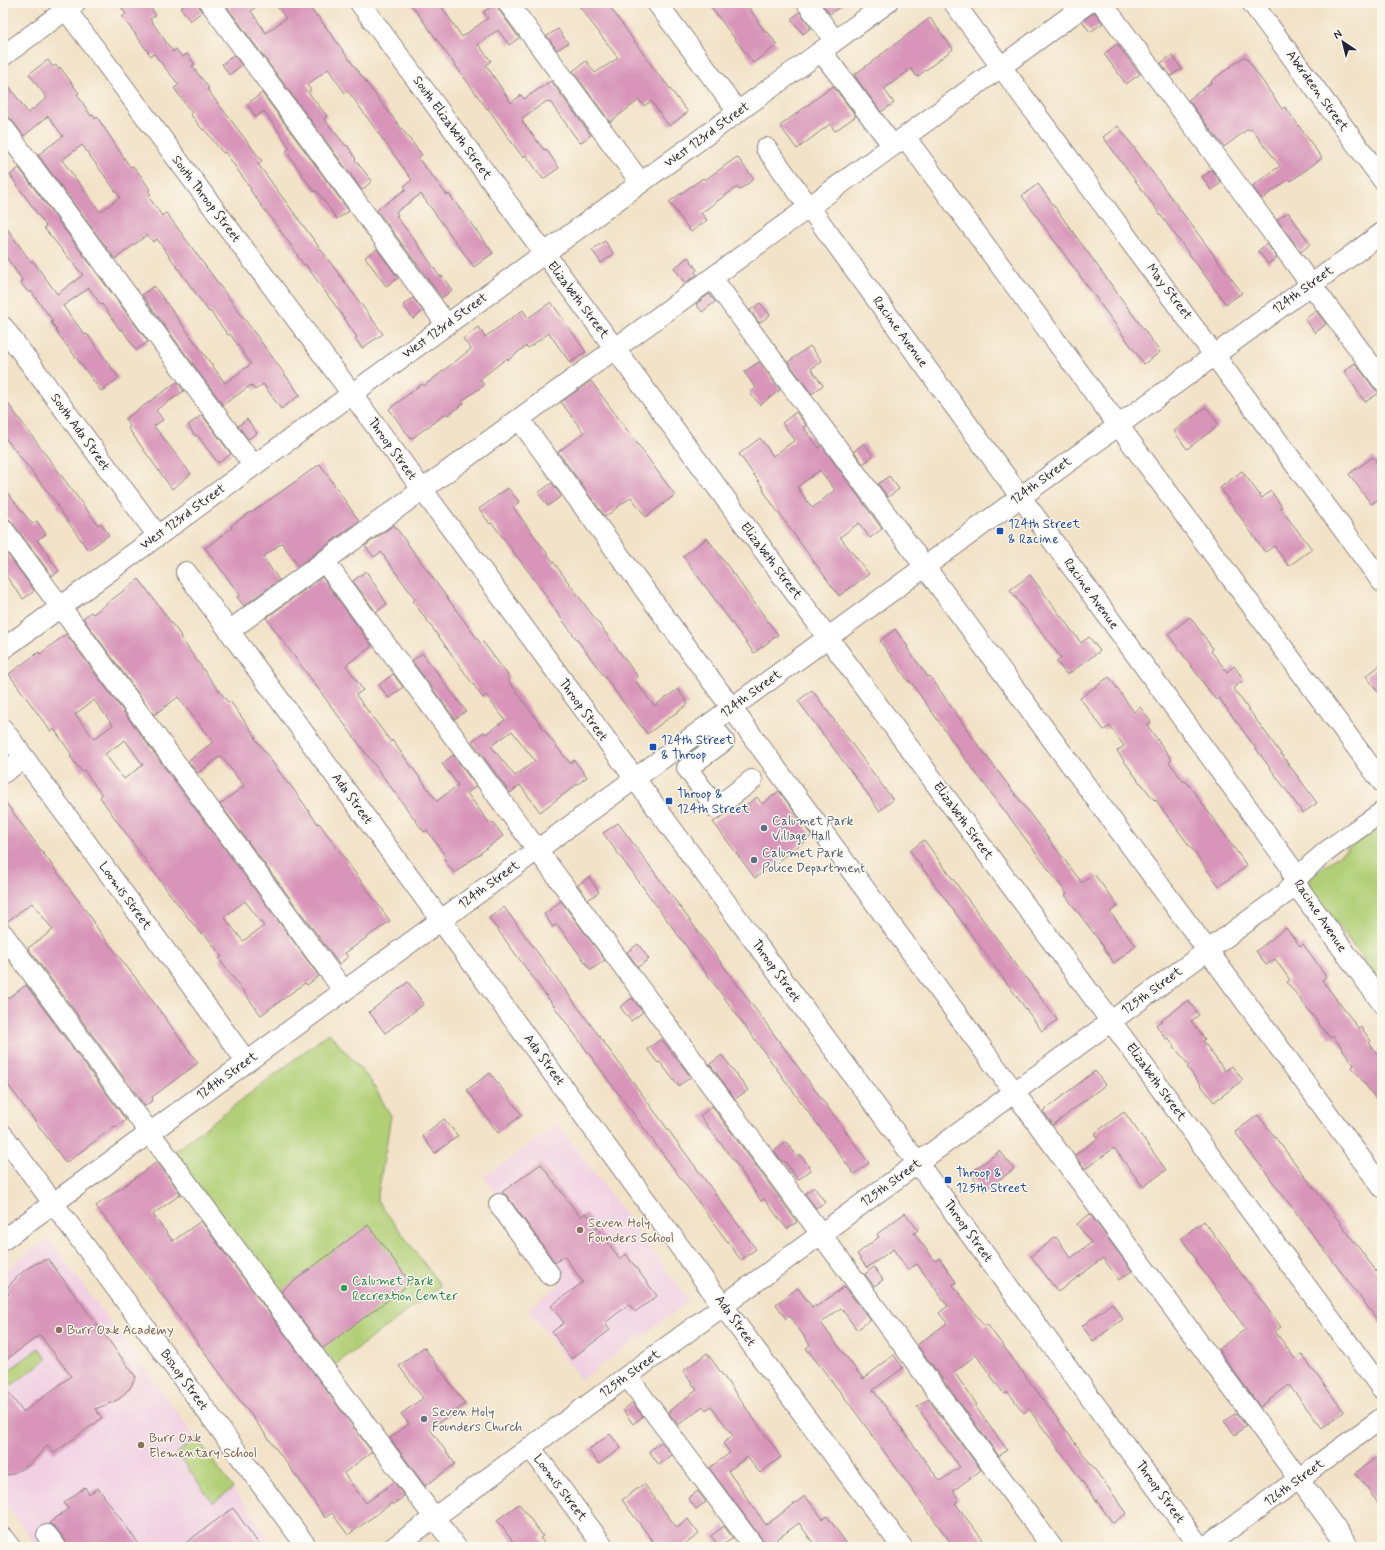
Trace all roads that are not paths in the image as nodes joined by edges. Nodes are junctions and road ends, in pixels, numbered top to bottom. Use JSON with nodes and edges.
{"nodes":[{"id":1,"x":210,"y":3,"type":"edge"},
{"id":2,"x":360,"y":3,"type":"edge"},
{"id":3,"x":508,"y":3,"type":"edge"},
{"id":4,"x":658,"y":3,"type":"edge"},
{"id":5,"x":807,"y":3,"type":"edge"},
{"id":6,"x":887,"y":3,"type":"edge"},
{"id":7,"x":954,"y":3,"type":"edge"},
{"id":8,"x":1088,"y":3,"type":"edge"},
{"id":9,"x":1102,"y":3,"type":"edge"},
{"id":10,"x":1252,"y":3,"type":"edge"},
{"id":11,"x":67,"y":5,"type":"edge"},
{"id":12,"x":828,"y":46,"type":"junction"},
{"id":13,"x":3,"y":56,"type":"edge"},
{"id":14,"x":1001,"y":66,"type":"junction"},
{"id":15,"x":738,"y":112,"type":"junction"},
{"id":16,"x":3,"y":126,"type":"edge"},
{"id":17,"x":899,"y":141,"type":"junction"},
{"id":18,"x":766,"y":148,"type":"dead end"},
{"id":19,"x":1382,"y":179,"type":"edge"},
{"id":20,"x":641,"y":183,"type":"junction"},
{"id":21,"x":809,"y":207,"type":"junction"},
{"id":22,"x":1382,"y":233,"type":"edge"},
{"id":23,"x":544,"y":254,"type":"junction"},
{"id":24,"x":712,"y":278,"type":"junction"},
{"id":25,"x":1312,"y":284,"type":"junction"},
{"id":26,"x":447,"y":325,"type":"junction"},
{"id":27,"x":3,"y":327,"type":"edge"},
{"id":28,"x":615,"y":349,"type":"junction"},
{"id":29,"x":1215,"y":355,"type":"junction"},
{"id":30,"x":1382,"y":380,"type":"edge"},
{"id":31,"x":352,"y":394,"type":"junction"},
{"id":32,"x":519,"y":419,"type":"junction"},
{"id":33,"x":1118,"y":425,"type":"junction"},
{"id":34,"x":254,"y":466,"type":"junction"},
{"id":35,"x":422,"y":490,"type":"junction"},
{"id":36,"x":1020,"y":497,"type":"junction"},
{"id":37,"x":3,"y":530,"type":"edge"},
{"id":38,"x":158,"y":536,"type":"junction"},
{"id":39,"x":324,"y":562,"type":"junction"},
{"id":40,"x":925,"y":567,"type":"junction"},
{"id":41,"x":186,"y":572,"type":"dead end"},
{"id":42,"x":1382,"y":582,"type":"edge"},
{"id":43,"x":60,"y":607,"type":"junction"},
{"id":44,"x":229,"y":631,"type":"junction"},
{"id":45,"x":828,"y":637,"type":"junction"},
{"id":46,"x":3,"y":649,"type":"edge"},
{"id":47,"x":731,"y":708,"type":"junction"},
{"id":48,"x":711,"y":723,"type":"junction"},
{"id":49,"x":3,"y":729,"type":"edge"},
{"id":50,"x":684,"y":743,"type":"junction"},
{"id":51,"x":24,"y":758,"type":"junction"},
{"id":52,"x":692,"y":764,"type":"junction"},
{"id":53,"x":3,"y":774,"type":"edge"},
{"id":54,"x":634,"y":779,"type":"junction"},
{"id":55,"x":752,"y":780,"type":"dead end"},
{"id":56,"x":1382,"y":782,"type":"edge"},
{"id":57,"x":1382,"y":812,"type":"edge"},
{"id":58,"x":537,"y":850,"type":"junction"},
{"id":59,"x":1294,"y":882,"type":"junction"},
{"id":60,"x":440,"y":920,"type":"junction"},
{"id":61,"x":3,"y":934,"type":"edge"},
{"id":62,"x":1208,"y":950,"type":"junction"},
{"id":63,"x":344,"y":991,"type":"junction"},
{"id":64,"x":1382,"y":1003,"type":"edge"},
{"id":65,"x":1111,"y":1022,"type":"junction"},
{"id":66,"x":247,"y":1062,"type":"junction"},
{"id":67,"x":1014,"y":1092,"type":"junction"},
{"id":68,"x":150,"y":1132,"type":"junction"},
{"id":69,"x":3,"y":1135,"type":"edge"},
{"id":70,"x":918,"y":1163,"type":"junction"},
{"id":71,"x":1382,"y":1187,"type":"edge"},
{"id":72,"x":53,"y":1203,"type":"junction"},
{"id":73,"x":499,"y":1204,"type":"dead end"},
{"id":74,"x":821,"y":1234,"type":"junction"},
{"id":75,"x":3,"y":1240,"type":"edge"},
{"id":76,"x":550,"y":1275,"type":"dead end"},
{"id":77,"x":723,"y":1306,"type":"junction"},
{"id":78,"x":628,"y":1376,"type":"junction"},
{"id":79,"x":1382,"y":1390,"type":"edge"},
{"id":80,"x":1382,"y":1418,"type":"edge"},
{"id":81,"x":530,"y":1447,"type":"junction"},
{"id":82,"x":1299,"y":1479,"type":"junction"},
{"id":83,"x":434,"y":1517,"type":"junction"},
{"id":84,"x":3,"y":1538,"type":"edge"},
{"id":85,"x":10,"y":1547,"type":"edge"},
{"id":86,"x":307,"y":1547,"type":"edge"},
{"id":87,"x":394,"y":1547,"type":"edge"},
{"id":88,"x":456,"y":1547,"type":"edge"},
{"id":89,"x":604,"y":1547,"type":"edge"},
{"id":90,"x":754,"y":1547,"type":"edge"},
{"id":91,"x":902,"y":1547,"type":"edge"},
{"id":92,"x":1052,"y":1547,"type":"edge"},
{"id":93,"x":1200,"y":1547,"type":"edge"},
{"id":94,"x":1205,"y":1547,"type":"edge"},
{"id":95,"x":1349,"y":1547,"type":"edge"}],
"edges":[{"from":1,"to":26,"type":"street"},
{"from":2,"to":23,"type":"street","name":"South Elizabeth Street"},
{"from":3,"to":20,"type":"street"},
{"from":4,"to":15,"type":"street"},
{"from":5,"to":12,"type":"street"},
{"from":6,"to":12,"type":"street","name":"West 123rd Street"},
{"from":7,"to":14,"type":"street","name":"May Street"},
{"from":8,"to":14,"type":"street"},
{"from":9,"to":25,"type":"street"},
{"from":10,"to":19,"type":"street","name":"Aberdeen Street"},
{"from":11,"to":13,"type":"street"},
{"from":11,"to":31,"type":"street","name":"South Throop Street"},
{"from":12,"to":15,"type":"street","name":"West 123rd Street"},
{"from":12,"to":17,"type":"street"},
{"from":14,"to":17,"type":"street"},
{"from":14,"to":29,"type":"street","name":"May Street"},
{"from":15,"to":20,"type":"street","name":"West 123rd Street"},
{"from":16,"to":34,"type":"street"},
{"from":17,"to":21,"type":"street"},
{"from":17,"to":33,"type":"street"},
{"from":18,"to":21,"type":"street","name":"Racine Avenue"},
{"from":20,"to":23,"type":"street","name":"West 123rd Street"},
{"from":21,"to":24,"type":"street"},
{"from":21,"to":36,"type":"street","name":"Racine Avenue"},
{"from":22,"to":25,"type":"street","name":"124th Street"},
{"from":23,"to":26,"type":"street","name":"West 123rd Street"},
{"from":23,"to":28,"type":"street","name":"Elizabeth Street"},
{"from":24,"to":28,"type":"street"},
{"from":24,"to":40,"type":"street"},
{"from":25,"to":29,"type":"street","name":"124th Street"},
{"from":25,"to":30,"type":"street"},
{"from":26,"to":31,"type":"street","name":"West 123rd Street"},
{"from":27,"to":38,"type":"street","name":"South Ada Street"},
{"from":28,"to":32,"type":"street"},
{"from":28,"to":45,"type":"street","name":"Elizabeth Street"},
{"from":29,"to":33,"type":"street","name":"124th Street"},
{"from":29,"to":42,"type":"street","name":"May Street"},
{"from":31,"to":34,"type":"street","name":"West 123rd Street"},
{"from":31,"to":35,"type":"street","name":"Throop Street"},
{"from":32,"to":35,"type":"street"},
{"from":32,"to":47,"type":"street"},
{"from":33,"to":36,"type":"street","name":"124th Street"},
{"from":33,"to":56,"type":"street"},
{"from":34,"to":38,"type":"street","name":"West 123rd Street"},
{"from":35,"to":39,"type":"street"},
{"from":35,"to":54,"type":"street","name":"Throop Street"},
{"from":36,"to":40,"type":"street","name":"124th Street"},
{"from":36,"to":59,"type":"street","name":"Racine Avenue"},
{"from":37,"to":43,"type":"street"},
{"from":38,"to":43,"type":"street","name":"West 123rd Street"},
{"from":39,"to":44,"type":"street"},
{"from":39,"to":58,"type":"street"},
{"from":40,"to":45,"type":"street","name":"124th Street"},
{"from":40,"to":62,"type":"street"},
{"from":41,"to":44,"type":"street","name":"Ada Street"},
{"from":43,"to":46,"type":"street","name":"West 123rd Street"},
{"from":43,"to":63,"type":"street"},
{"from":44,"to":60,"type":"street","name":"Ada Street"},
{"from":45,"to":47,"type":"street","name":"124th Street"},
{"from":45,"to":65,"type":"street","name":"Elizabeth Street"},
{"from":47,"to":48,"type":"street","name":"124th Street"},
{"from":47,"to":67,"type":"street"},
{"from":48,"to":50,"type":"street","name":"124th Street"},
{"from":48,"to":52,"type":"street"},
{"from":49,"to":51,"type":"street","name":"Loomis Street"},
{"from":50,"to":52,"type":"street"},
{"from":50,"to":54,"type":"street","name":"124th Street"},
{"from":51,"to":53,"type":"street"},
{"from":51,"to":66,"type":"street","name":"Loomis Street"},
{"from":52,"to":55,"type":"street"},
{"from":54,"to":58,"type":"street","name":"124th Street"},
{"from":54,"to":70,"type":"street","name":"Throop Street"},
{"from":57,"to":59,"type":"street","name":"125th Street"},
{"from":58,"to":60,"type":"street","name":"124th Street"},
{"from":58,"to":74,"type":"street"},
{"from":59,"to":62,"type":"street","name":"125th Street"},
{"from":59,"to":64,"type":"street","name":"Racine Avenue"},
{"from":60,"to":63,"type":"street","name":"124th Street"},
{"from":60,"to":77,"type":"street","name":"Ada Street"},
{"from":61,"to":68,"type":"street"},
{"from":62,"to":65,"type":"street","name":"125th Street"},
{"from":62,"to":71,"type":"street"},
{"from":63,"to":66,"type":"street","name":"124th Street"},
{"from":65,"to":67,"type":"street","name":"125th Street"},
{"from":65,"to":79,"type":"street","name":"Elizabeth Street"},
{"from":66,"to":68,"type":"street","name":"124th Street"},
{"from":67,"to":70,"type":"street","name":"125th Street"},
{"from":67,"to":82,"type":"street"},
{"from":68,"to":72,"type":"street","name":"124th Street"},
{"from":68,"to":83,"type":"street"},
{"from":69,"to":72,"type":"street","name":"Bishop Street"},
{"from":70,"to":74,"type":"street","name":"125th Street"},
{"from":70,"to":93,"type":"street","name":"Throop Street"},
{"from":72,"to":75,"type":"street","name":"124th Street"},
{"from":72,"to":86,"type":"street","name":"Bishop Street"},
{"from":73,"to":76,"type":"street"},
{"from":74,"to":77,"type":"street","name":"125th Street"},
{"from":74,"to":92,"type":"street"},
{"from":77,"to":78,"type":"street","name":"125th Street"},
{"from":77,"to":91,"type":"street","name":"Ada Street"},
{"from":78,"to":81,"type":"street","name":"125th Street"},
{"from":78,"to":90,"type":"street"},
{"from":80,"to":82,"type":"street","name":"126th Street"},
{"from":81,"to":83,"type":"street","name":"125th Street"},
{"from":81,"to":89,"type":"street","name":"Loomis Street"},
{"from":82,"to":94,"type":"street","name":"126th Street"},
{"from":82,"to":95,"type":"street"},
{"from":83,"to":87,"type":"street","name":"125th Street"},
{"from":83,"to":88,"type":"street"},
{"from":84,"to":85,"type":"street"}]}
